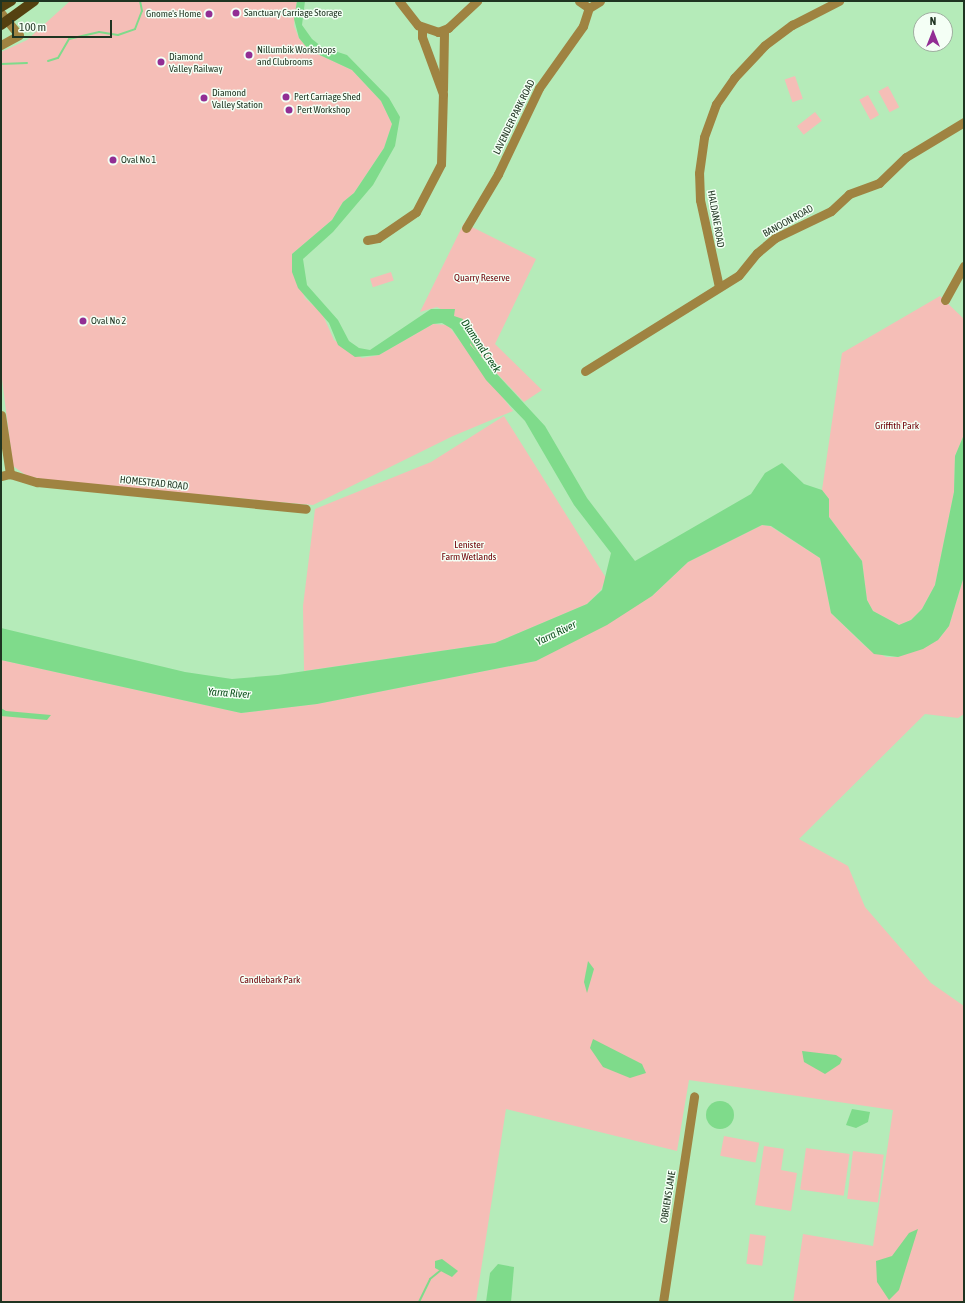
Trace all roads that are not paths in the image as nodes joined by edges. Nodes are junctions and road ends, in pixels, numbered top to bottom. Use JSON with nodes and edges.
{"nodes":[{"id":1,"x":11,"y":1,"type":"edge"},
{"id":2,"x":34,"y":1,"type":"edge"},
{"id":3,"x":399,"y":1,"type":"edge"},
{"id":4,"x":477,"y":1,"type":"edge"},
{"id":5,"x":579,"y":1,"type":"edge"},
{"id":6,"x":600,"y":1,"type":"edge"},
{"id":7,"x":839,"y":1,"type":"edge"},
{"id":8,"x":1,"y":8,"type":"edge"},
{"id":9,"x":589,"y":8,"type":"junction"},
{"id":10,"x":4,"y":19,"type":"edge"},
{"id":11,"x":422,"y":28,"type":"junction"},
{"id":12,"x":444,"y":31,"type":"junction"},
{"id":13,"x":1,"y":45,"type":"edge"},
{"id":14,"x":443,"y":94,"type":"junction"},
{"id":15,"x":964,"y":122,"type":"edge"},
{"id":16,"x":466,"y":228,"type":"dead end"},
{"id":17,"x":367,"y":240,"type":"dead end"},
{"id":18,"x":964,"y":266,"type":"edge"},
{"id":19,"x":718,"y":287,"type":"junction"},
{"id":20,"x":945,"y":300,"type":"dead end"},
{"id":21,"x":584,"y":371,"type":"dead end"},
{"id":22,"x":1,"y":416,"type":"edge"},
{"id":23,"x":5,"y":475,"type":"edge"},
{"id":24,"x":306,"y":510,"type":"dead end"},
{"id":25,"x":694,"y":1096,"type":"dead end"},
{"id":26,"x":663,"y":1302,"type":"edge"}],
"edges":[{"from":1,"to":8,"type":"main road"},
{"from":2,"to":10,"type":"main road"},
{"from":3,"to":11,"type":"street"},
{"from":4,"to":12,"type":"street"},
{"from":5,"to":9,"type":"street"},
{"from":6,"to":9,"type":"street"},
{"from":7,"to":19,"type":"street","name":"HALDANE ROAD"},
{"from":9,"to":16,"type":"street","name":"LAVENDER PARK ROAD"},
{"from":10,"to":13,"type":"street"},
{"from":11,"to":12,"type":"street"},
{"from":11,"to":14,"type":"street"},
{"from":12,"to":14,"type":"street"},
{"from":14,"to":17,"type":"street"},
{"from":15,"to":19,"type":"street","name":"BANOON ROAD"},
{"from":18,"to":20,"type":"street"},
{"from":19,"to":21,"type":"street","name":"BANOON ROAD"},
{"from":22,"to":23,"type":"street"},
{"from":23,"to":24,"type":"street","name":"HOMESTEAD ROAD"},
{"from":25,"to":26,"type":"street","name":"OBRIENS LANE"}]}
